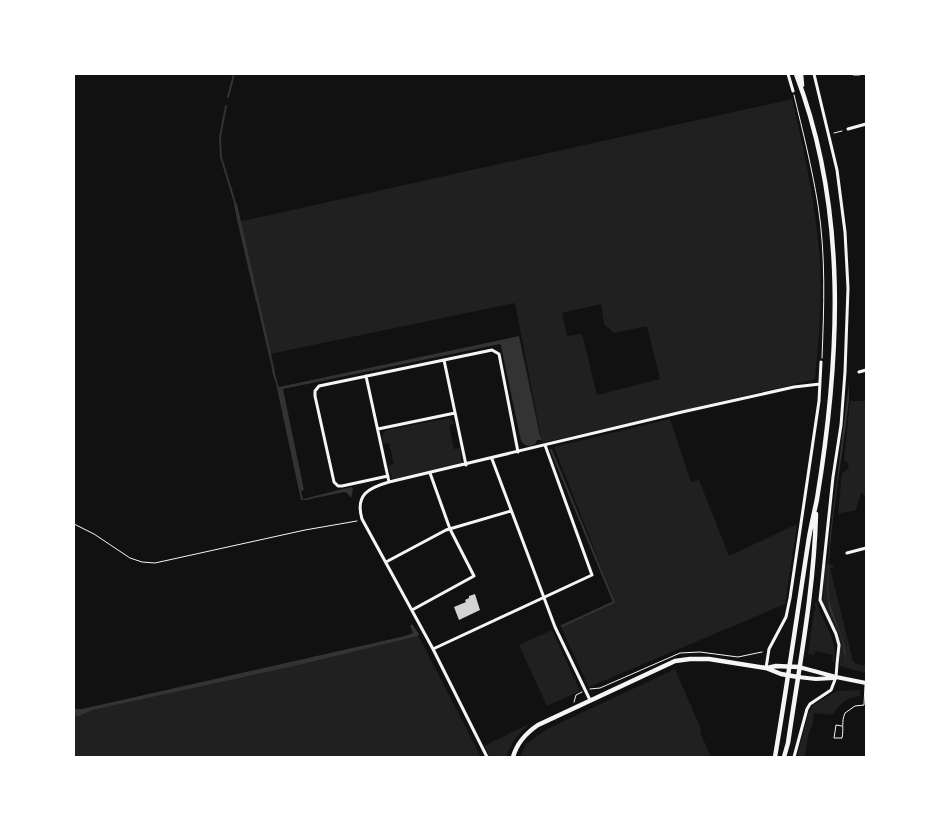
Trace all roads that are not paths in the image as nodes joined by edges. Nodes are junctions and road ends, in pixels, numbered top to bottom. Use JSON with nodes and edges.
{"nodes":[{"id":1,"x":788,"y":74,"type":"edge"},
{"id":2,"x":796,"y":74,"type":"edge"},
{"id":3,"x":801,"y":74,"type":"edge"},
{"id":4,"x":814,"y":74,"type":"edge"},
{"id":5,"x":854,"y":74,"type":"edge"},
{"id":6,"x":859,"y":74,"type":"edge"},
{"id":7,"x":793,"y":91,"type":"road end"},
{"id":8,"x":804,"y":94,"type":"junction"},
{"id":9,"x":866,"y":124,"type":"edge"},
{"id":10,"x":848,"y":129,"type":"road end"},
{"id":11,"x":444,"y":360,"type":"junction"},
{"id":12,"x":821,"y":362,"type":"road end"},
{"id":13,"x":866,"y":370,"type":"edge"},
{"id":14,"x":859,"y":372,"type":"dead end"},
{"id":15,"x":366,"y":376,"type":"junction"},
{"id":16,"x":820,"y":384,"type":"junction"},
{"id":17,"x":455,"y":413,"type":"junction"},
{"id":18,"x":378,"y":429,"type":"junction"},
{"id":19,"x":545,"y":446,"type":"junction"},
{"id":20,"x":518,"y":452,"type":"junction"},
{"id":21,"x":492,"y":459,"type":"junction"},
{"id":22,"x":466,"y":465,"type":"junction"},
{"id":23,"x":430,"y":473,"type":"junction"},
{"id":24,"x":388,"y":476,"type":"junction"},
{"id":25,"x":389,"y":482,"type":"junction"},
{"id":26,"x":817,"y":500,"type":"junction"},
{"id":27,"x":511,"y":511,"type":"junction"},
{"id":28,"x":450,"y":529,"type":"junction"},
{"id":29,"x":866,"y":548,"type":"edge"},
{"id":30,"x":847,"y":553,"type":"dead end"},
{"id":31,"x":386,"y":562,"type":"junction"},
{"id":32,"x":544,"y":596,"type":"junction"},
{"id":33,"x":412,"y":610,"type":"junction"},
{"id":34,"x":433,"y":649,"type":"junction"},
{"id":35,"x":790,"y":667,"type":"junction"},
{"id":36,"x":799,"y":667,"type":"junction"},
{"id":37,"x":766,"y":668,"type":"junction"},
{"id":38,"x":788,"y":675,"type":"junction"},
{"id":39,"x":798,"y":676,"type":"junction"},
{"id":40,"x":836,"y":677,"type":"junction"},
{"id":41,"x":866,"y":683,"type":"edge"},
{"id":42,"x":590,"y":700,"type":"junction"},
{"id":43,"x":842,"y":726,"type":"junction"},
{"id":44,"x":487,"y":757,"type":"edge"},
{"id":45,"x":513,"y":757,"type":"edge"},
{"id":46,"x":775,"y":757,"type":"edge"},
{"id":47,"x":784,"y":757,"type":"edge"},
{"id":48,"x":794,"y":757,"type":"edge"}],
"edges":[{"from":1,"to":7,"type":"street"},
{"from":2,"to":8,"type":"main road"},
{"from":3,"to":8,"type":"main road"},
{"from":4,"to":40,"type":"street"},
{"from":5,"to":6,"type":"street"},
{"from":8,"to":26,"type":"main road"},
{"from":9,"to":10,"type":"street"},
{"from":11,"to":15,"type":"street"},
{"from":11,"to":17,"type":"street"},
{"from":11,"to":20,"type":"street"},
{"from":12,"to":16,"type":"street"},
{"from":13,"to":14,"type":"street"},
{"from":15,"to":18,"type":"street"},
{"from":15,"to":24,"type":"street"},
{"from":16,"to":19,"type":"street"},
{"from":16,"to":37,"type":"street"},
{"from":17,"to":18,"type":"street"},
{"from":17,"to":22,"type":"street"},
{"from":18,"to":24,"type":"street"},
{"from":19,"to":20,"type":"street"},
{"from":19,"to":32,"type":"street"},
{"from":20,"to":21,"type":"street"},
{"from":21,"to":22,"type":"street"},
{"from":21,"to":27,"type":"street"},
{"from":22,"to":23,"type":"street"},
{"from":23,"to":25,"type":"street"},
{"from":23,"to":28,"type":"street"},
{"from":24,"to":25,"type":"street"},
{"from":25,"to":31,"type":"street"},
{"from":26,"to":35,"type":"main road"},
{"from":26,"to":36,"type":"main road"},
{"from":27,"to":28,"type":"street"},
{"from":27,"to":32,"type":"street"},
{"from":28,"to":31,"type":"street"},
{"from":28,"to":33,"type":"street"},
{"from":29,"to":30,"type":"street"},
{"from":31,"to":33,"type":"street"},
{"from":32,"to":34,"type":"street"},
{"from":32,"to":42,"type":"street"},
{"from":33,"to":34,"type":"street"},
{"from":34,"to":44,"type":"street"},
{"from":35,"to":36,"type":"main road"},
{"from":35,"to":37,"type":"main road"},
{"from":35,"to":38,"type":"main road"},
{"from":36,"to":39,"type":"main road"},
{"from":36,"to":40,"type":"street"},
{"from":37,"to":38,"type":"main road"},
{"from":37,"to":42,"type":"main road"},
{"from":38,"to":39,"type":"main road"},
{"from":38,"to":46,"type":"main road"},
{"from":39,"to":40,"type":"street"},
{"from":39,"to":47,"type":"main road"},
{"from":40,"to":41,"type":"street"},
{"from":40,"to":48,"type":"street"},
{"from":41,"to":43,"type":"lane"},
{"from":42,"to":45,"type":"main road"},
{"from":43,"to":43,"type":"lane"}]}
